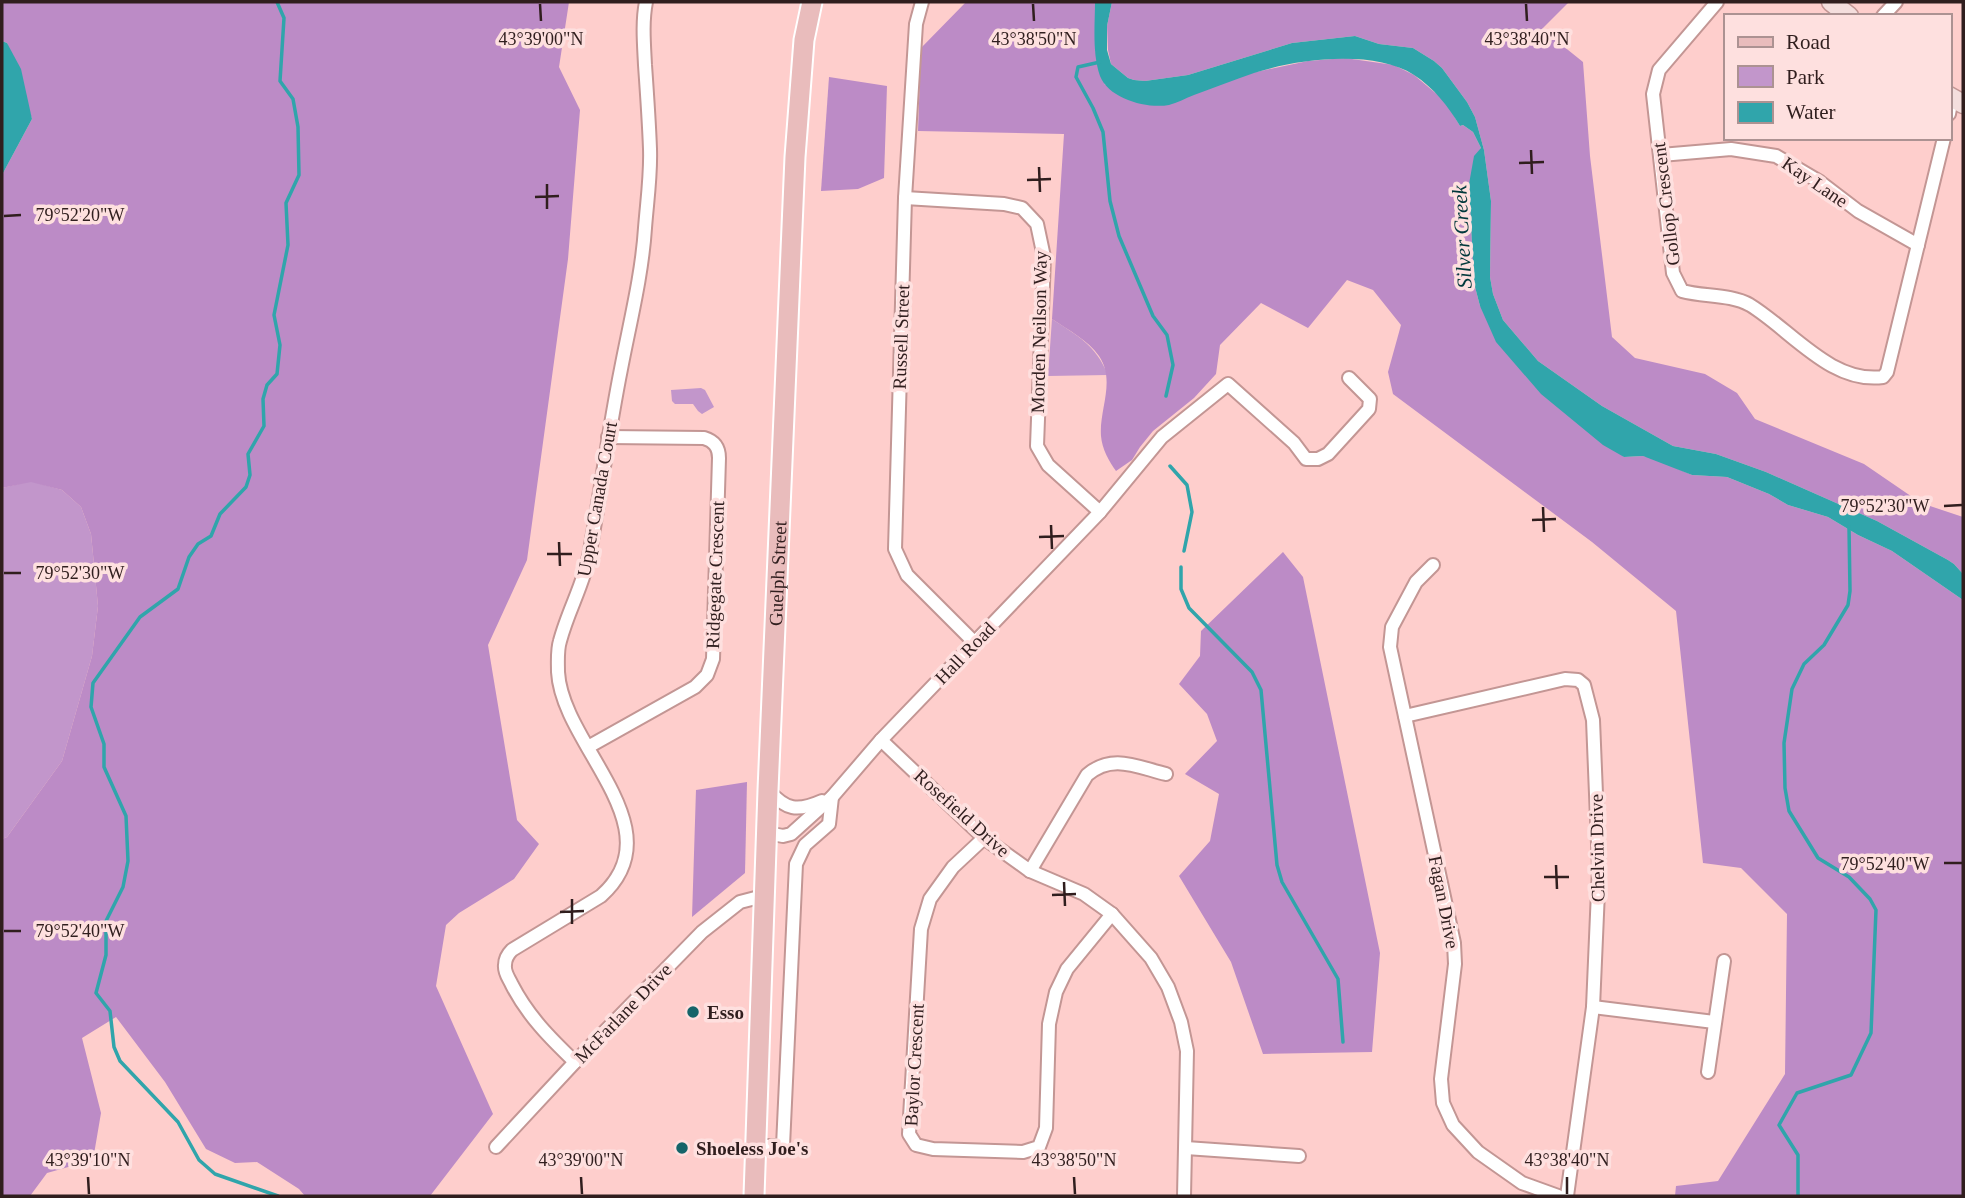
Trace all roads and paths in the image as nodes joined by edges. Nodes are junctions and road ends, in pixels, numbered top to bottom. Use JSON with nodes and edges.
{"nodes":[{"id":1,"x":646,"y":2,"type":"edge"},
{"id":2,"x":812,"y":2,"type":"edge"},
{"id":3,"x":922,"y":2,"type":"edge"},
{"id":4,"x":1717,"y":2,"type":"edge"},
{"id":5,"x":1831,"y":2,"type":"edge"},
{"id":6,"x":1846,"y":14,"type":"edge"},
{"id":7,"x":1944,"y":140,"type":"edge"},
{"id":8,"x":1661,"y":155,"type":"junction"},
{"id":9,"x":905,"y":198,"type":"junction"},
{"id":10,"x":1918,"y":245,"type":"junction"},
{"id":11,"x":1349,"y":378,"type":"dead end"},
{"id":12,"x":608,"y":437,"type":"junction"},
{"id":13,"x":1100,"y":512,"type":"junction"},
{"id":14,"x":1433,"y":565,"type":"dead end"},
{"id":15,"x":975,"y":643,"type":"junction"},
{"id":16,"x":1405,"y":716,"type":"junction"},
{"id":17,"x":881,"y":740,"type":"junction"},
{"id":18,"x":588,"y":747,"type":"junction"},
{"id":19,"x":1167,"y":774,"type":"dead end"},
{"id":20,"x":768,"y":790,"type":"junction"},
{"id":21,"x":832,"y":797,"type":"junction"},
{"id":22,"x":767,"y":833,"type":"junction"},
{"id":23,"x":984,"y":838,"type":"junction"},
{"id":24,"x":1030,"y":871,"type":"junction"},
{"id":25,"x":763,"y":896,"type":"junction"},
{"id":26,"x":1112,"y":914,"type":"junction"},
{"id":27,"x":1724,"y":961,"type":"dead end"},
{"id":28,"x":1593,"y":1007,"type":"junction"},
{"id":29,"x":1714,"y":1022,"type":"junction"},
{"id":30,"x":575,"y":1062,"type":"junction"},
{"id":31,"x":1708,"y":1072,"type":"dead end"},
{"id":32,"x":755,"y":1146,"type":"junction"},
{"id":33,"x":496,"y":1147,"type":"dead end"},
{"id":34,"x":1186,"y":1148,"type":"junction"},
{"id":35,"x":1298,"y":1156,"type":"dead end"},
{"id":36,"x":754,"y":1196,"type":"edge"},
{"id":37,"x":1184,"y":1196,"type":"edge"},
{"id":38,"x":1558,"y":1196,"type":"edge"},
{"id":39,"x":1567,"y":1196,"type":"edge"}],
"edges":[{"from":1,"to":12,"type":"street","name":"Upper Canada Court"},
{"from":2,"to":20,"type":"main road","name":"Guelph Street"},
{"from":3,"to":9,"type":"street","name":"Russell Street"},
{"from":4,"to":8,"type":"street","name":"Gollop Crescent"},
{"from":5,"to":6,"type":"street"},
{"from":7,"to":10,"type":"street","name":"Gollop Crescent"},
{"from":8,"to":10,"type":"street","name":"Kay Lane"},
{"from":8,"to":10,"type":"street","name":"Gollop Crescent"},
{"from":9,"to":13,"type":"street","name":"Morden Neilson Way"},
{"from":9,"to":15,"type":"street","name":"Russell Street"},
{"from":11,"to":13,"type":"street","name":"Hall Road"},
{"from":12,"to":18,"type":"street","name":"Upper Canada Court"},
{"from":12,"to":18,"type":"street","name":"Ridgegate Crescent"},
{"from":13,"to":15,"type":"street","name":"Hall Road"},
{"from":14,"to":16,"type":"street","name":"Fagan Drive"},
{"from":15,"to":17,"type":"street","name":"Hall Road"},
{"from":16,"to":28,"type":"street","name":"Chelvin Drive"},
{"from":16,"to":38,"type":"street","name":"Fagan Drive"},
{"from":17,"to":21,"type":"street","name":"Hall Road"},
{"from":17,"to":23,"type":"street","name":"Rosefield Drive"},
{"from":18,"to":30,"type":"street","name":"Upper Canada Court"},
{"from":19,"to":24,"type":"street"},
{"from":20,"to":21,"type":"street"},
{"from":20,"to":22,"type":"main road","name":"Guelph Street"},
{"from":21,"to":22,"type":"street","name":"Hall Road"},
{"from":21,"to":32,"type":"street","name":"Hall Road"},
{"from":22,"to":25,"type":"main road","name":"Guelph Street"},
{"from":23,"to":24,"type":"street","name":"Rosefield Drive"},
{"from":23,"to":26,"type":"street","name":"Baylor Crescent"},
{"from":24,"to":26,"type":"street","name":"Rosefield Drive"},
{"from":25,"to":30,"type":"street","name":"McFarlane Drive"},
{"from":25,"to":32,"type":"main road","name":"Guelph Street"},
{"from":26,"to":34,"type":"street","name":"Rosefield Drive"},
{"from":27,"to":29,"type":"street"},
{"from":28,"to":29,"type":"street"},
{"from":28,"to":39,"type":"street","name":"Chelvin Drive"},
{"from":29,"to":31,"type":"street"},
{"from":30,"to":33,"type":"street","name":"McFarlane Drive"},
{"from":32,"to":36,"type":"main road","name":"Guelph Street"},
{"from":34,"to":35,"type":"street"},
{"from":34,"to":37,"type":"street","name":"Rosefield Drive"}]}
